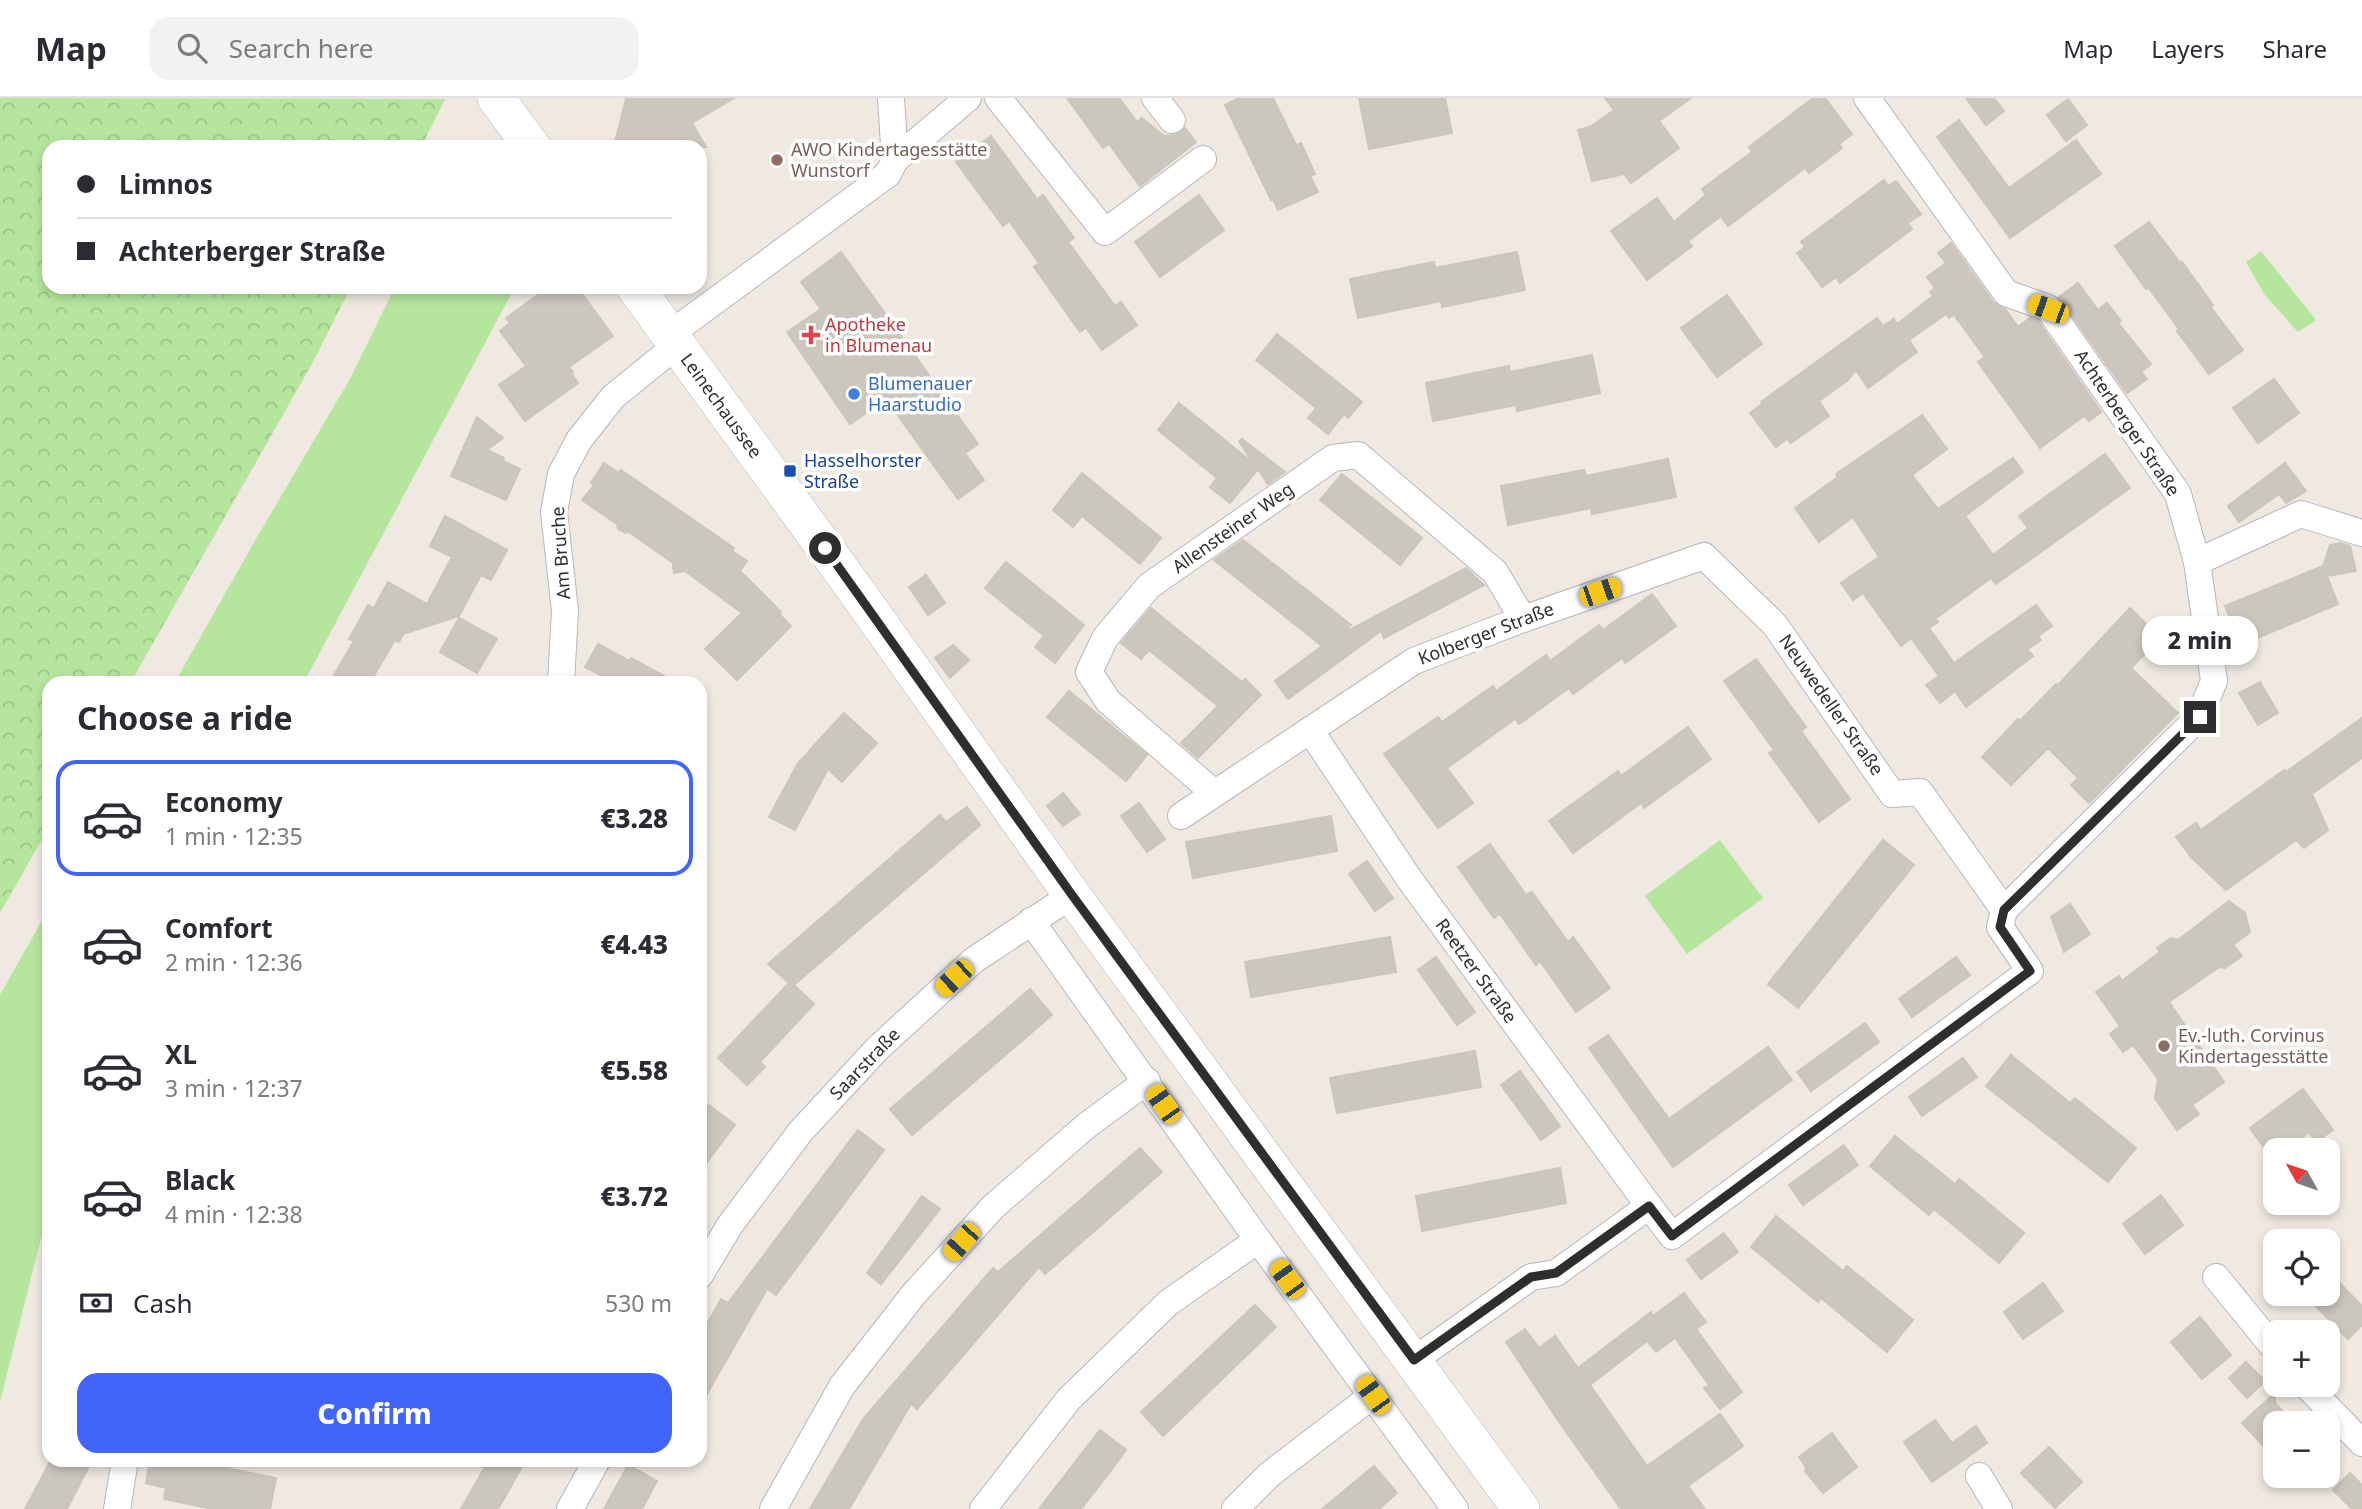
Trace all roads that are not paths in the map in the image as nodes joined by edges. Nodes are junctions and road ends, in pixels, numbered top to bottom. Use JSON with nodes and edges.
{"nodes":[{"id":1,"x":496,"y":98,"type":"edge"},
{"id":2,"x":891,"y":98,"type":"edge"},
{"id":3,"x":968,"y":98,"type":"edge"},
{"id":4,"x":998,"y":98,"type":"edge"},
{"id":5,"x":1155,"y":98,"type":"edge"},
{"id":6,"x":1867,"y":98,"type":"edge"},
{"id":7,"x":1172,"y":120,"type":"dead end"},
{"id":8,"x":527,"y":140,"type":"edge"},
{"id":9,"x":1203,"y":159,"type":"dead end"},
{"id":10,"x":895,"y":160,"type":"junction"},
{"id":11,"x":640,"y":294,"type":"edge"},
{"id":12,"x":673,"y":339,"type":"junction"},
{"id":13,"x":2362,"y":533,"type":"edge"},
{"id":14,"x":1704,"y":556,"type":"joint"},
{"id":15,"x":2197,"y":562,"type":"junction"},
{"id":16,"x":1523,"y":619,"type":"junction"},
{"id":17,"x":561,"y":676,"type":"edge"},
{"id":18,"x":1310,"y":730,"type":"junction"},
{"id":19,"x":1213,"y":792,"type":"junction"},
{"id":20,"x":1181,"y":816,"type":"dead end"},
{"id":21,"x":1072,"y":895,"type":"junction"},
{"id":22,"x":2004,"y":910,"type":"junction"},
{"id":23,"x":1031,"y":921,"type":"junction"},
{"id":24,"x":1147,"y":1081,"type":"junction"},
{"id":25,"x":1649,"y":1206,"type":"junction"},
{"id":26,"x":1258,"y":1240,"type":"junction"},
{"id":27,"x":707,"y":1263,"type":"edge"},
{"id":28,"x":2216,"y":1278,"type":"dead end"},
{"id":29,"x":2263,"y":1335,"type":"edge"},
{"id":30,"x":1414,"y":1360,"type":"junction"},
{"id":31,"x":1373,"y":1395,"type":"junction"},
{"id":32,"x":2318,"y":1397,"type":"edge"},
{"id":33,"x":2362,"y":1443,"type":"edge"},
{"id":34,"x":124,"y":1467,"type":"edge"},
{"id":35,"x":593,"y":1467,"type":"edge"},
{"id":36,"x":1979,"y":1476,"type":"dead end"},
{"id":37,"x":117,"y":1509,"type":"edge"},
{"id":38,"x":570,"y":1509,"type":"edge"},
{"id":39,"x":773,"y":1509,"type":"edge"},
{"id":40,"x":984,"y":1509,"type":"edge"},
{"id":41,"x":1236,"y":1509,"type":"edge"},
{"id":42,"x":1455,"y":1509,"type":"edge"},
{"id":43,"x":1521,"y":1509,"type":"edge"},
{"id":44,"x":1999,"y":1509,"type":"edge"}],
"edges":[{"from":1,"to":8,"type":"street"},
{"from":2,"to":10,"type":"street"},
{"from":3,"to":10,"type":"street"},
{"from":4,"to":9,"type":"street"},
{"from":5,"to":7,"type":"street"},
{"from":6,"to":15,"type":"street","name":"Achterberger Straße"},
{"from":10,"to":12,"type":"street"},
{"from":11,"to":12,"type":"street","name":"Leinechaussee"},
{"from":12,"to":17,"type":"street","name":"Am Bruche"},
{"from":12,"to":21,"type":"street","name":"Leinechaussee"},
{"from":13,"to":15,"type":"street"},
{"from":14,"to":16,"type":"street","name":"Kolberger Straße"},
{"from":14,"to":22,"type":"street","name":"Neuwedeller Straße"},
{"from":15,"to":22,"type":"street","name":"Achterberger Straße"},
{"from":16,"to":18,"type":"street","name":"Kolberger Straße"},
{"from":16,"to":19,"type":"street","name":"Allensteiner Weg"},
{"from":18,"to":19,"type":"street","name":"Kolberger Straße"},
{"from":18,"to":25,"type":"street","name":"Reetzer Straße"},
{"from":19,"to":20,"type":"street","name":"Kolberger Straße"},
{"from":21,"to":23,"type":"street","name":"Saarstraße"},
{"from":21,"to":30,"type":"street","name":"Leinechaussee"},
{"from":22,"to":25,"type":"street","name":"Reetzer Straße"},
{"from":23,"to":24,"type":"street"},
{"from":23,"to":27,"type":"street","name":"Saarstraße"},
{"from":24,"to":26,"type":"street"},
{"from":24,"to":39,"type":"street"},
{"from":25,"to":30,"type":"street"},
{"from":26,"to":31,"type":"street"},
{"from":26,"to":40,"type":"street"},
{"from":28,"to":29,"type":"street"},
{"from":30,"to":43,"type":"street","name":"Leinechaussee"},
{"from":31,"to":41,"type":"street"},
{"from":31,"to":42,"type":"street"},
{"from":32,"to":33,"type":"street"},
{"from":34,"to":37,"type":"street"},
{"from":35,"to":38,"type":"street"},
{"from":36,"to":44,"type":"street"}]}
